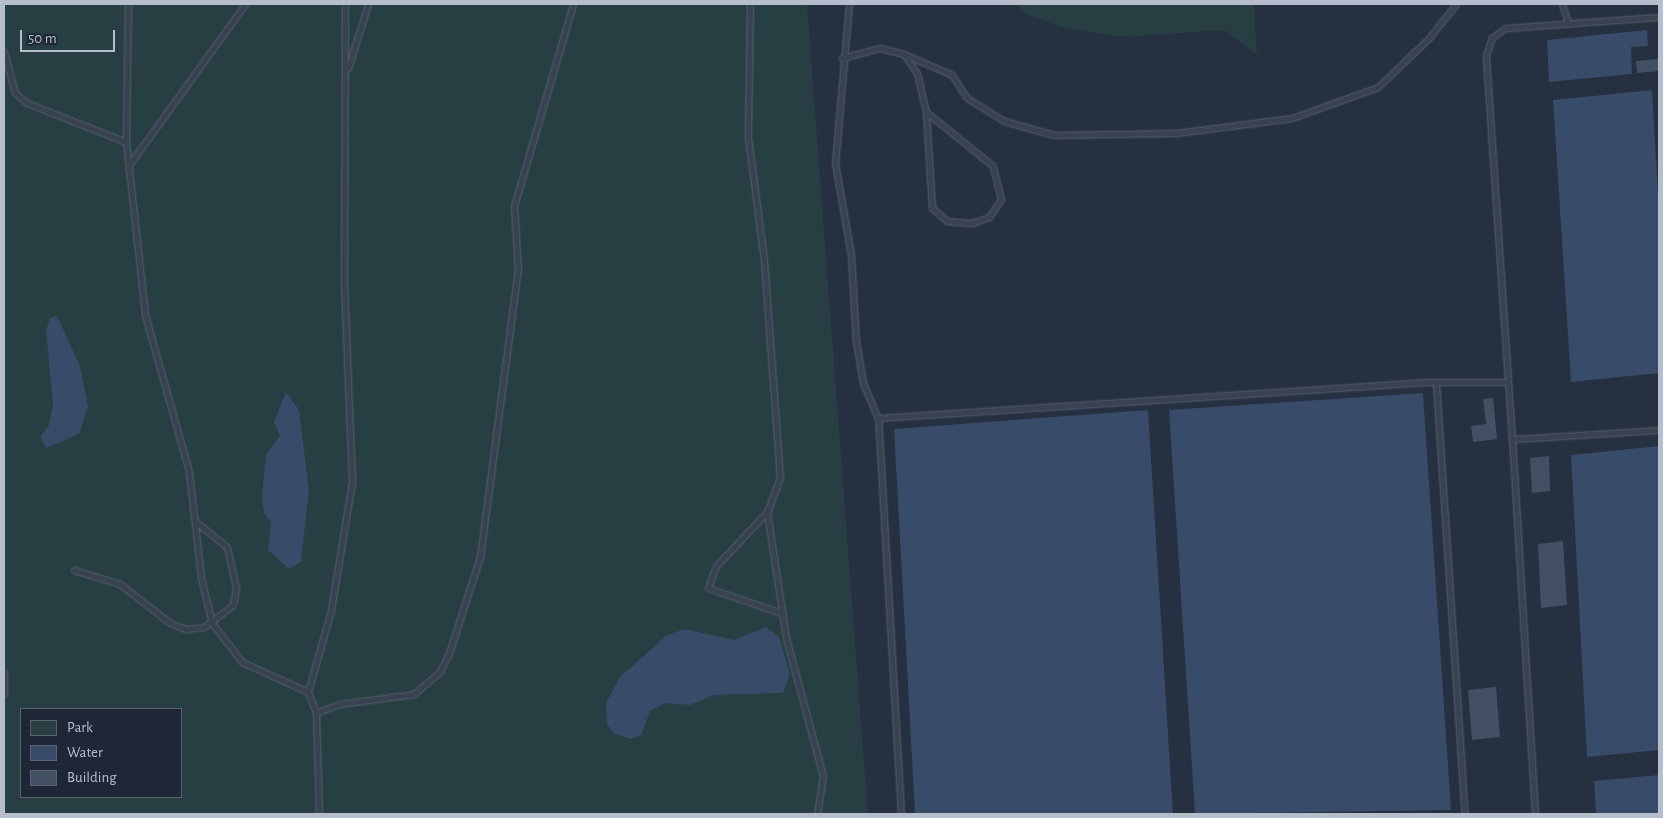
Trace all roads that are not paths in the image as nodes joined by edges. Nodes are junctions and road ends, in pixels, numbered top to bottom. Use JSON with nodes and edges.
{"nodes":[{"id":1,"x":128,"y":4,"type":"edge"},
{"id":2,"x":245,"y":4,"type":"edge"},
{"id":3,"x":345,"y":4,"type":"edge"},
{"id":4,"x":368,"y":4,"type":"edge"},
{"id":5,"x":573,"y":4,"type":"edge"},
{"id":6,"x":750,"y":4,"type":"edge"},
{"id":7,"x":849,"y":4,"type":"edge"},
{"id":8,"x":1456,"y":4,"type":"edge"},
{"id":9,"x":1561,"y":5,"type":"edge"},
{"id":10,"x":1659,"y":17,"type":"edge"},
{"id":11,"x":1568,"y":23,"type":"junction"},
{"id":12,"x":4,"y":52,"type":"edge"},
{"id":13,"x":904,"y":54,"type":"junction"},
{"id":14,"x":842,"y":58,"type":"junction"},
{"id":15,"x":347,"y":70,"type":"junction"},
{"id":16,"x":926,"y":112,"type":"junction"},
{"id":17,"x":126,"y":142,"type":"junction"},
{"id":18,"x":128,"y":166,"type":"junction"},
{"id":19,"x":1508,"y":382,"type":"junction"},
{"id":20,"x":1436,"y":383,"type":"junction"},
{"id":21,"x":878,"y":418,"type":"junction"},
{"id":22,"x":1659,"y":430,"type":"edge"},
{"id":23,"x":1512,"y":439,"type":"junction"},
{"id":24,"x":767,"y":512,"type":"junction"},
{"id":25,"x":196,"y":522,"type":"junction"},
{"id":26,"x":74,"y":570,"type":"dead end"},
{"id":27,"x":782,"y":613,"type":"junction"},
{"id":28,"x":212,"y":623,"type":"junction"},
{"id":29,"x":4,"y":672,"type":"edge"},
{"id":30,"x":308,"y":692,"type":"junction"},
{"id":31,"x":4,"y":694,"type":"edge"},
{"id":32,"x":316,"y":713,"type":"junction"},
{"id":33,"x":319,"y":814,"type":"edge"},
{"id":34,"x":817,"y":814,"type":"edge"},
{"id":35,"x":901,"y":814,"type":"edge"},
{"id":36,"x":1464,"y":814,"type":"edge"},
{"id":37,"x":1535,"y":814,"type":"edge"}],
"edges":[{"from":1,"to":17,"type":"lane"},
{"from":2,"to":18,"type":"lane"},
{"from":3,"to":15,"type":"lane"},
{"from":4,"to":15,"type":"lane"},
{"from":5,"to":32,"type":"lane"},
{"from":6,"to":24,"type":"lane"},
{"from":7,"to":14,"type":"lane"},
{"from":8,"to":13,"type":"lane"},
{"from":9,"to":11,"type":"lane"},
{"from":10,"to":11,"type":"lane"},
{"from":11,"to":19,"type":"lane"},
{"from":12,"to":17,"type":"lane"},
{"from":13,"to":14,"type":"lane"},
{"from":13,"to":16,"type":"lane"},
{"from":14,"to":21,"type":"lane"},
{"from":15,"to":30,"type":"lane"},
{"from":16,"to":16,"type":"lane"},
{"from":17,"to":18,"type":"lane"},
{"from":18,"to":25,"type":"lane"},
{"from":19,"to":20,"type":"lane"},
{"from":19,"to":23,"type":"lane"},
{"from":20,"to":21,"type":"lane"},
{"from":20,"to":36,"type":"lane"},
{"from":21,"to":35,"type":"lane"},
{"from":22,"to":23,"type":"lane"},
{"from":23,"to":37,"type":"lane"},
{"from":24,"to":27,"type":"lane"},
{"from":24,"to":27,"type":"lane"},
{"from":25,"to":28,"type":"lane"},
{"from":25,"to":28,"type":"lane"},
{"from":26,"to":28,"type":"lane"},
{"from":27,"to":34,"type":"lane"},
{"from":28,"to":30,"type":"lane"},
{"from":29,"to":31,"type":"lane"},
{"from":30,"to":32,"type":"lane"},
{"from":32,"to":33,"type":"lane"}]}
